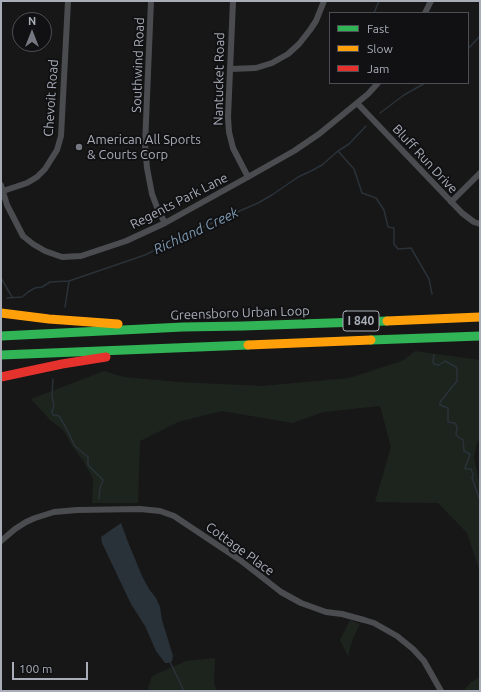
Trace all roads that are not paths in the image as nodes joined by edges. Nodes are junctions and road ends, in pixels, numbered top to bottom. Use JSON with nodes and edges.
{"nodes":[{"id":1,"x":68,"y":1,"type":"edge"},
{"id":2,"x":151,"y":1,"type":"edge"},
{"id":3,"x":233,"y":1,"type":"edge"},
{"id":4,"x":324,"y":1,"type":"edge"},
{"id":5,"x":431,"y":1,"type":"edge"},
{"id":6,"x":426,"y":12,"type":"edge"},
{"id":7,"x":230,"y":69,"type":"junction"},
{"id":8,"x":377,"y":84,"type":"edge"},
{"id":9,"x":357,"y":103,"type":"junction"},
{"id":10,"x":480,"y":173,"type":"edge"},
{"id":11,"x":248,"y":177,"type":"junction"},
{"id":12,"x":1,"y":185,"type":"edge"},
{"id":13,"x":3,"y":191,"type":"junction"},
{"id":14,"x":451,"y":202,"type":"junction"},
{"id":15,"x":165,"y":223,"type":"junction"},
{"id":16,"x":480,"y":224,"type":"edge"},
{"id":17,"x":1,"y":313,"type":"edge"},
{"id":18,"x":480,"y":317,"type":"edge"},
{"id":19,"x":183,"y":327,"type":"junction"},
{"id":20,"x":1,"y":336,"type":"edge"},
{"id":21,"x":480,"y":336,"type":"edge"},
{"id":22,"x":164,"y":348,"type":"junction"},
{"id":23,"x":1,"y":355,"type":"edge"},
{"id":24,"x":1,"y":377,"type":"edge"},
{"id":25,"x":1,"y":541,"type":"edge"},
{"id":26,"x":441,"y":691,"type":"edge"}],
"edges":[{"from":1,"to":13,"type":"street","name":"Chevoit Road"},
{"from":2,"to":15,"type":"street","name":"Southwind Road"},
{"from":3,"to":7,"type":"street","name":"Nantucket Road"},
{"from":4,"to":7,"type":"street"},
{"from":5,"to":6,"type":"street"},
{"from":7,"to":11,"type":"street","name":"Nantucket Road"},
{"from":8,"to":9,"type":"street","name":"Regents Park Lane"},
{"from":9,"to":11,"type":"street","name":"Regents Park Lane"},
{"from":9,"to":14,"type":"street","name":"Bluff Run Drive"},
{"from":10,"to":14,"type":"street"},
{"from":11,"to":15,"type":"street","name":"Regents Park Lane"},
{"from":12,"to":13,"type":"street","name":"Regents Park Lane"},
{"from":13,"to":15,"type":"street","name":"Regents Park Lane"},
{"from":14,"to":16,"type":"street","name":"Bluff Run Drive"},
{"from":17,"to":19,"type":"highway"},
{"from":18,"to":19,"type":"highway","name":"Greensboro Urban Loop","number":"I 840"},
{"from":19,"to":20,"type":"highway","name":"Greensboro Urban Loop","number":"I 840"},
{"from":21,"to":22,"type":"highway","number":"I 840"},
{"from":22,"to":23,"type":"highway","number":"I 840"},
{"from":22,"to":24,"type":"highway"},
{"from":25,"to":26,"type":"street","name":"Cottage Place"}]}
